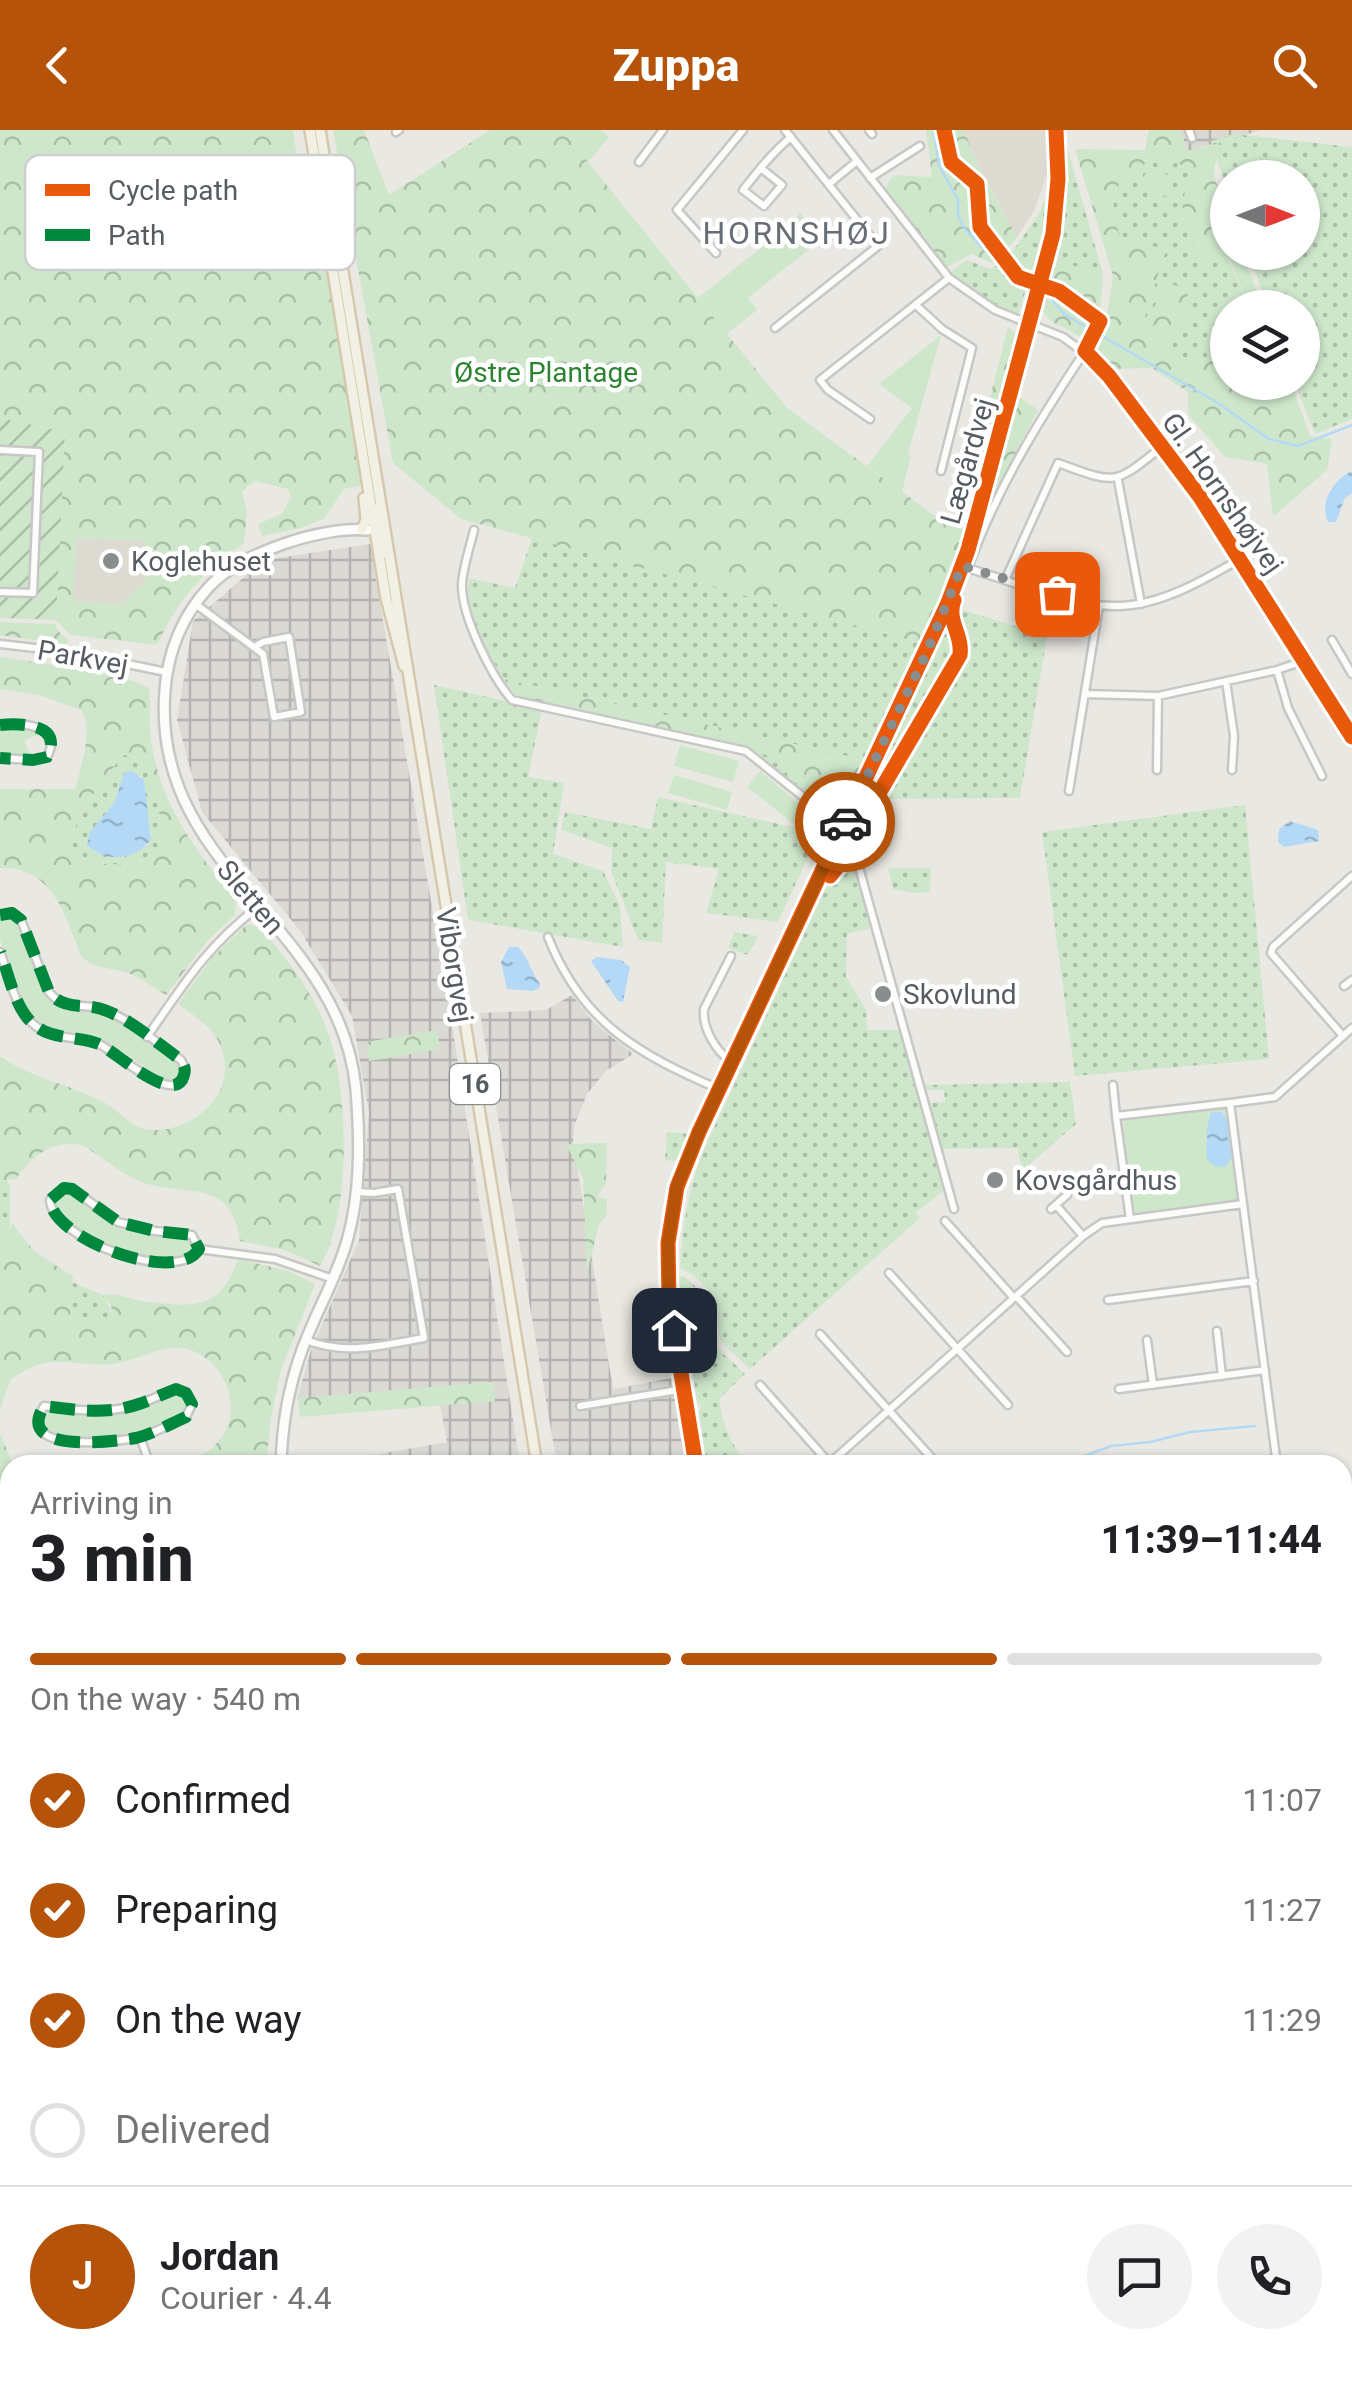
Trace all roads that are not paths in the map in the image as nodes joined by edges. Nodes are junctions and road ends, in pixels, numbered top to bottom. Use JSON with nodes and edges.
{"nodes":[{"id":1,"x":310,"y":130,"type":"edge"},
{"id":2,"x":320,"y":130,"type":"edge"},
{"id":3,"x":663,"y":130,"type":"edge"},
{"id":4,"x":744,"y":130,"type":"edge"},
{"id":5,"x":833,"y":130,"type":"edge"},
{"id":6,"x":1056,"y":130,"type":"edge"},
{"id":7,"x":788,"y":133,"type":"edge"},
{"id":8,"x":920,"y":146,"type":"dead end"},
{"id":9,"x":314,"y":155,"type":"edge"},
{"id":10,"x":324,"y":155,"type":"edge"},
{"id":11,"x":857,"y":161,"type":"junction"},
{"id":12,"x":639,"y":162,"type":"dead end"},
{"id":13,"x":761,"y":168,"type":"junction"},
{"id":14,"x":870,"y":178,"type":"junction"},
{"id":15,"x":829,"y":184,"type":"junction"},
{"id":16,"x":716,"y":253,"type":"dead end"},
{"id":17,"x":335,"y":270,"type":"edge"},
{"id":18,"x":341,"y":270,"type":"edge"},
{"id":19,"x":949,"y":278,"type":"junction"},
{"id":20,"x":917,"y":306,"type":"junction"},
{"id":21,"x":1030,"y":326,"type":"junction"},
{"id":22,"x":775,"y":328,"type":"dead end"},
{"id":23,"x":1085,"y":351,"type":"junction"},
{"id":24,"x":870,"y":419,"type":"dead end"},
{"id":25,"x":364,"y":430,"type":"junction"},
{"id":26,"x":1163,"y":446,"type":"junction"},
{"id":27,"x":0,"y":450,"type":"edge"},
{"id":28,"x":941,"y":472,"type":"dead end"},
{"id":29,"x":1118,"y":480,"type":"junction"},
{"id":30,"x":362,"y":529,"type":"junction"},
{"id":31,"x":378,"y":530,"type":"junction"},
{"id":32,"x":474,"y":530,"type":"dead end"},
{"id":33,"x":298,"y":542,"type":"junction"},
{"id":34,"x":1240,"y":559,"type":"junction"},
{"id":35,"x":965,"y":567,"type":"junction"},
{"id":36,"x":1006,"y":578,"type":"junction"},
{"id":37,"x":0,"y":592,"type":"edge"},
{"id":38,"x":398,"y":598,"type":"junction"},
{"id":39,"x":194,"y":602,"type":"junction"},
{"id":40,"x":1140,"y":604,"type":"junction"},
{"id":41,"x":1099,"y":606,"type":"junction"},
{"id":42,"x":1332,"y":640,"type":"dead end"},
{"id":43,"x":0,"y":644,"type":"edge"},
{"id":44,"x":256,"y":646,"type":"junction"},
{"id":45,"x":1306,"y":660,"type":"junction"},
{"id":46,"x":1312,"y":669,"type":"dead end"},
{"id":47,"x":1277,"y":670,"type":"junction"},
{"id":48,"x":166,"y":672,"type":"junction"},
{"id":49,"x":1352,"y":674,"type":"edge"},
{"id":50,"x":1226,"y":681,"type":"junction"},
{"id":51,"x":1085,"y":694,"type":"junction"},
{"id":52,"x":1158,"y":696,"type":"junction"},
{"id":53,"x":413,"y":702,"type":"junction"},
{"id":54,"x":0,"y":724,"type":"edge"},
{"id":55,"x":0,"y":758,"type":"edge"},
{"id":56,"x":1157,"y":770,"type":"dead end"},
{"id":57,"x":1232,"y":770,"type":"dead end"},
{"id":58,"x":1322,"y":776,"type":"dead end"},
{"id":59,"x":1069,"y":791,"type":"dead end"},
{"id":60,"x":842,"y":828,"type":"junction"},
{"id":61,"x":835,"y":841,"type":"junction"},
{"id":62,"x":1352,"y":876,"type":"edge"},
{"id":63,"x":260,"y":905,"type":"junction"},
{"id":64,"x":0,"y":915,"type":"edge"},
{"id":65,"x":548,"y":937,"type":"dead end"},
{"id":66,"x":0,"y":952,"type":"edge"},
{"id":67,"x":731,"y":956,"type":"dead end"},
{"id":68,"x":1352,"y":980,"type":"edge"},
{"id":69,"x":1344,"y":986,"type":"dead end"},
{"id":70,"x":1352,"y":1028,"type":"edge"},
{"id":71,"x":1343,"y":1036,"type":"junction"},
{"id":72,"x":147,"y":1038,"type":"junction"},
{"id":73,"x":732,"y":1062,"type":"junction"},
{"id":74,"x":1113,"y":1085,"type":"dead end"},
{"id":75,"x":719,"y":1089,"type":"junction"},
{"id":76,"x":1230,"y":1103,"type":"junction"},
{"id":77,"x":1116,"y":1116,"type":"junction"},
{"id":78,"x":357,"y":1192,"type":"junction"},
{"id":79,"x":1067,"y":1195,"type":"dead end"},
{"id":80,"x":1243,"y":1204,"type":"junction"},
{"id":81,"x":954,"y":1209,"type":"dead end"},
{"id":82,"x":1130,"y":1219,"type":"junction"},
{"id":83,"x":945,"y":1222,"type":"dead end"},
{"id":84,"x":969,"y":1228,"type":"dead end"},
{"id":85,"x":1083,"y":1236,"type":"junction"},
{"id":86,"x":959,"y":1237,"type":"junction"},
{"id":87,"x":199,"y":1249,"type":"junction"},
{"id":88,"x":889,"y":1272,"type":"dead end"},
{"id":89,"x":908,"y":1275,"type":"dead end"},
{"id":90,"x":334,"y":1279,"type":"junction"},
{"id":91,"x":1254,"y":1281,"type":"junction"},
{"id":92,"x":899,"y":1283,"type":"junction"},
{"id":93,"x":1137,"y":1296,"type":"junction"},
{"id":94,"x":1015,"y":1297,"type":"junction"},
{"id":95,"x":1108,"y":1300,"type":"dead end"},
{"id":96,"x":1139,"y":1310,"type":"dead end"},
{"id":97,"x":1217,"y":1331,"type":"dead end"},
{"id":98,"x":820,"y":1334,"type":"dead end"},
{"id":99,"x":838,"y":1336,"type":"dead end"},
{"id":100,"x":306,"y":1340,"type":"junction"},
{"id":101,"x":1147,"y":1340,"type":"dead end"},
{"id":102,"x":830,"y":1344,"type":"junction"},
{"id":103,"x":957,"y":1349,"type":"junction"},
{"id":104,"x":1067,"y":1352,"type":"dead end"},
{"id":105,"x":1265,"y":1370,"type":"junction"},
{"id":106,"x":1222,"y":1376,"type":"junction"},
{"id":107,"x":760,"y":1385,"type":"dead end"},
{"id":108,"x":1151,"y":1385,"type":"junction"},
{"id":109,"x":1120,"y":1389,"type":"dead end"},
{"id":110,"x":684,"y":1390,"type":"junction"},
{"id":111,"x":1152,"y":1398,"type":"dead end"},
{"id":112,"x":1008,"y":1405,"type":"dead end"},
{"id":113,"x":580,"y":1406,"type":"dead end"},
{"id":114,"x":888,"y":1410,"type":"junction"},
{"id":115,"x":140,"y":1437,"type":"junction"},
{"id":116,"x":146,"y":1455,"type":"edge"},
{"id":117,"x":282,"y":1455,"type":"edge"},
{"id":118,"x":535,"y":1455,"type":"edge"},
{"id":119,"x":694,"y":1455,"type":"edge"},
{"id":120,"x":822,"y":1455,"type":"edge"},
{"id":121,"x":840,"y":1455,"type":"edge"},
{"id":122,"x":929,"y":1455,"type":"edge"},
{"id":123,"x":1276,"y":1455,"type":"edge"},
{"id":124,"x":887,"y":2385,"type":"edge"},
{"id":125,"x":906,"y":2385,"type":"edge"}],
"edges":[{"from":1,"to":9,"type":"main road","name":"Viborgvej","number":"16"},
{"from":2,"to":10,"type":"main road","name":"Viborgvej","number":"16"},
{"from":3,"to":12,"type":"street"},
{"from":4,"to":16,"type":"street"},
{"from":5,"to":11,"type":"street","name":"Gl. Hornshøjvej"},
{"from":6,"to":21,"type":"street","name":"Lægårdvej"},
{"from":7,"to":13,"type":"street"},
{"from":7,"to":15,"type":"street"},
{"from":8,"to":14,"type":"street"},
{"from":11,"to":14,"type":"street","name":"Gl. Hornshøjvej"},
{"from":11,"to":15,"type":"street"},
{"from":13,"to":13,"type":"street"},
{"from":14,"to":19,"type":"street","name":"Gl. Hornshøjvej"},
{"from":15,"to":22,"type":"street"},
{"from":17,"to":25,"type":"main road","name":"Viborgvej","number":"16"},
{"from":18,"to":25,"type":"main road","name":"Viborgvej","number":"16"},
{"from":19,"to":20,"type":"street"},
{"from":19,"to":21,"type":"street","name":"Gl. Hornshøjvej"},
{"from":20,"to":24,"type":"street"},
{"from":20,"to":28,"type":"street"},
{"from":21,"to":23,"type":"street","name":"Gl. Hornshøjvej"},
{"from":21,"to":35,"type":"street","name":"Lægårdvej"},
{"from":23,"to":26,"type":"street","name":"Gl. Hornshøjvej"},
{"from":23,"to":35,"type":"street"},
{"from":25,"to":30,"type":"main road"},
{"from":25,"to":31,"type":"main road"},
{"from":25,"to":38,"type":"main road","name":"Viborgvej","number":"16"},
{"from":26,"to":29,"type":"street"},
{"from":26,"to":34,"type":"street","name":"Gl. Hornshøjvej"},
{"from":27,"to":37,"type":"street"},
{"from":29,"to":36,"type":"street"},
{"from":29,"to":40,"type":"street"},
{"from":30,"to":31,"type":"street","name":"Sletten"},
{"from":30,"to":33,"type":"street","name":"Sletten"},
{"from":31,"to":33,"type":"street","name":"Sletten"},
{"from":31,"to":38,"type":"main road"},
{"from":31,"to":53,"type":"main road","name":"Viborgvej","number":"16"},
{"from":32,"to":60,"type":"street"},
{"from":33,"to":39,"type":"street","name":"Sletten"},
{"from":34,"to":40,"type":"street"},
{"from":34,"to":45,"type":"street","name":"Gl. Hornshøjvej"},
{"from":35,"to":36,"type":"street"},
{"from":35,"to":60,"type":"street","name":"Lægårdvej"},
{"from":36,"to":41,"type":"street"},
{"from":38,"to":53,"type":"main road","name":"Viborgvej","number":"16"},
{"from":39,"to":44,"type":"street"},
{"from":39,"to":48,"type":"street","name":"Sletten"},
{"from":40,"to":41,"type":"street"},
{"from":41,"to":51,"type":"street"},
{"from":42,"to":49,"type":"street"},
{"from":43,"to":48,"type":"street","name":"Parkvej"},
{"from":44,"to":44,"type":"street"},
{"from":45,"to":46,"type":"street","name":"Gl. Hornshøjvej"},
{"from":45,"to":47,"type":"street"},
{"from":47,"to":50,"type":"street"},
{"from":47,"to":58,"type":"street"},
{"from":48,"to":63,"type":"street","name":"Sletten"},
{"from":50,"to":52,"type":"street"},
{"from":50,"to":57,"type":"street"},
{"from":51,"to":52,"type":"street"},
{"from":51,"to":59,"type":"street"},
{"from":52,"to":56,"type":"street"},
{"from":53,"to":118,"type":"main road","name":"Viborgvej","number":"16"},
{"from":54,"to":55,"type":"street"},
{"from":60,"to":61,"type":"street","name":"Lægårdvej"},
{"from":61,"to":73,"type":"street","name":"Lægårdvej"},
{"from":61,"to":81,"type":"street"},
{"from":62,"to":71,"type":"street"},
{"from":63,"to":72,"type":"street"},
{"from":63,"to":78,"type":"street","name":"Sletten"},
{"from":64,"to":72,"type":"street"},
{"from":65,"to":75,"type":"street"},
{"from":66,"to":72,"type":"street"},
{"from":67,"to":73,"type":"street"},
{"from":68,"to":69,"type":"street"},
{"from":70,"to":71,"type":"street"},
{"from":71,"to":76,"type":"street"},
{"from":73,"to":75,"type":"street","name":"Lægårdvej"},
{"from":74,"to":77,"type":"street"},
{"from":75,"to":110,"type":"street","name":"Lægårdvej"},
{"from":76,"to":77,"type":"street"},
{"from":76,"to":80,"type":"street"},
{"from":77,"to":82,"type":"street"},
{"from":78,"to":90,"type":"street","name":"Sletten"},
{"from":78,"to":100,"type":"street"},
{"from":79,"to":85,"type":"street"},
{"from":80,"to":82,"type":"street"},
{"from":80,"to":91,"type":"street"},
{"from":82,"to":85,"type":"street"},
{"from":83,"to":86,"type":"street"},
{"from":84,"to":86,"type":"street"},
{"from":85,"to":94,"type":"street"},
{"from":86,"to":94,"type":"street"},
{"from":87,"to":87,"type":"street"},
{"from":87,"to":90,"type":"street"},
{"from":88,"to":92,"type":"street"},
{"from":89,"to":92,"type":"street"},
{"from":90,"to":100,"type":"street","name":"Sletten"},
{"from":91,"to":93,"type":"street"},
{"from":91,"to":105,"type":"street"},
{"from":92,"to":103,"type":"street"},
{"from":93,"to":95,"type":"street"},
{"from":93,"to":96,"type":"street"},
{"from":94,"to":103,"type":"street"},
{"from":94,"to":104,"type":"street"},
{"from":97,"to":106,"type":"street"},
{"from":98,"to":102,"type":"street"},
{"from":99,"to":102,"type":"street"},
{"from":100,"to":117,"type":"street","name":"Sletten"},
{"from":101,"to":108,"type":"street"},
{"from":102,"to":114,"type":"street"},
{"from":103,"to":112,"type":"street"},
{"from":103,"to":114,"type":"street"},
{"from":105,"to":106,"type":"street"},
{"from":105,"to":123,"type":"street"},
{"from":106,"to":108,"type":"street"},
{"from":107,"to":120,"type":"street"},
{"from":108,"to":109,"type":"street"},
{"from":108,"to":111,"type":"street"},
{"from":110,"to":113,"type":"street"},
{"from":110,"to":119,"type":"street","name":"Lægårdvej"},
{"from":114,"to":121,"type":"street"},
{"from":114,"to":122,"type":"street"},
{"from":115,"to":115,"type":"street"},
{"from":115,"to":116,"type":"street"},
{"from":124,"to":125,"type":"street"}]}
